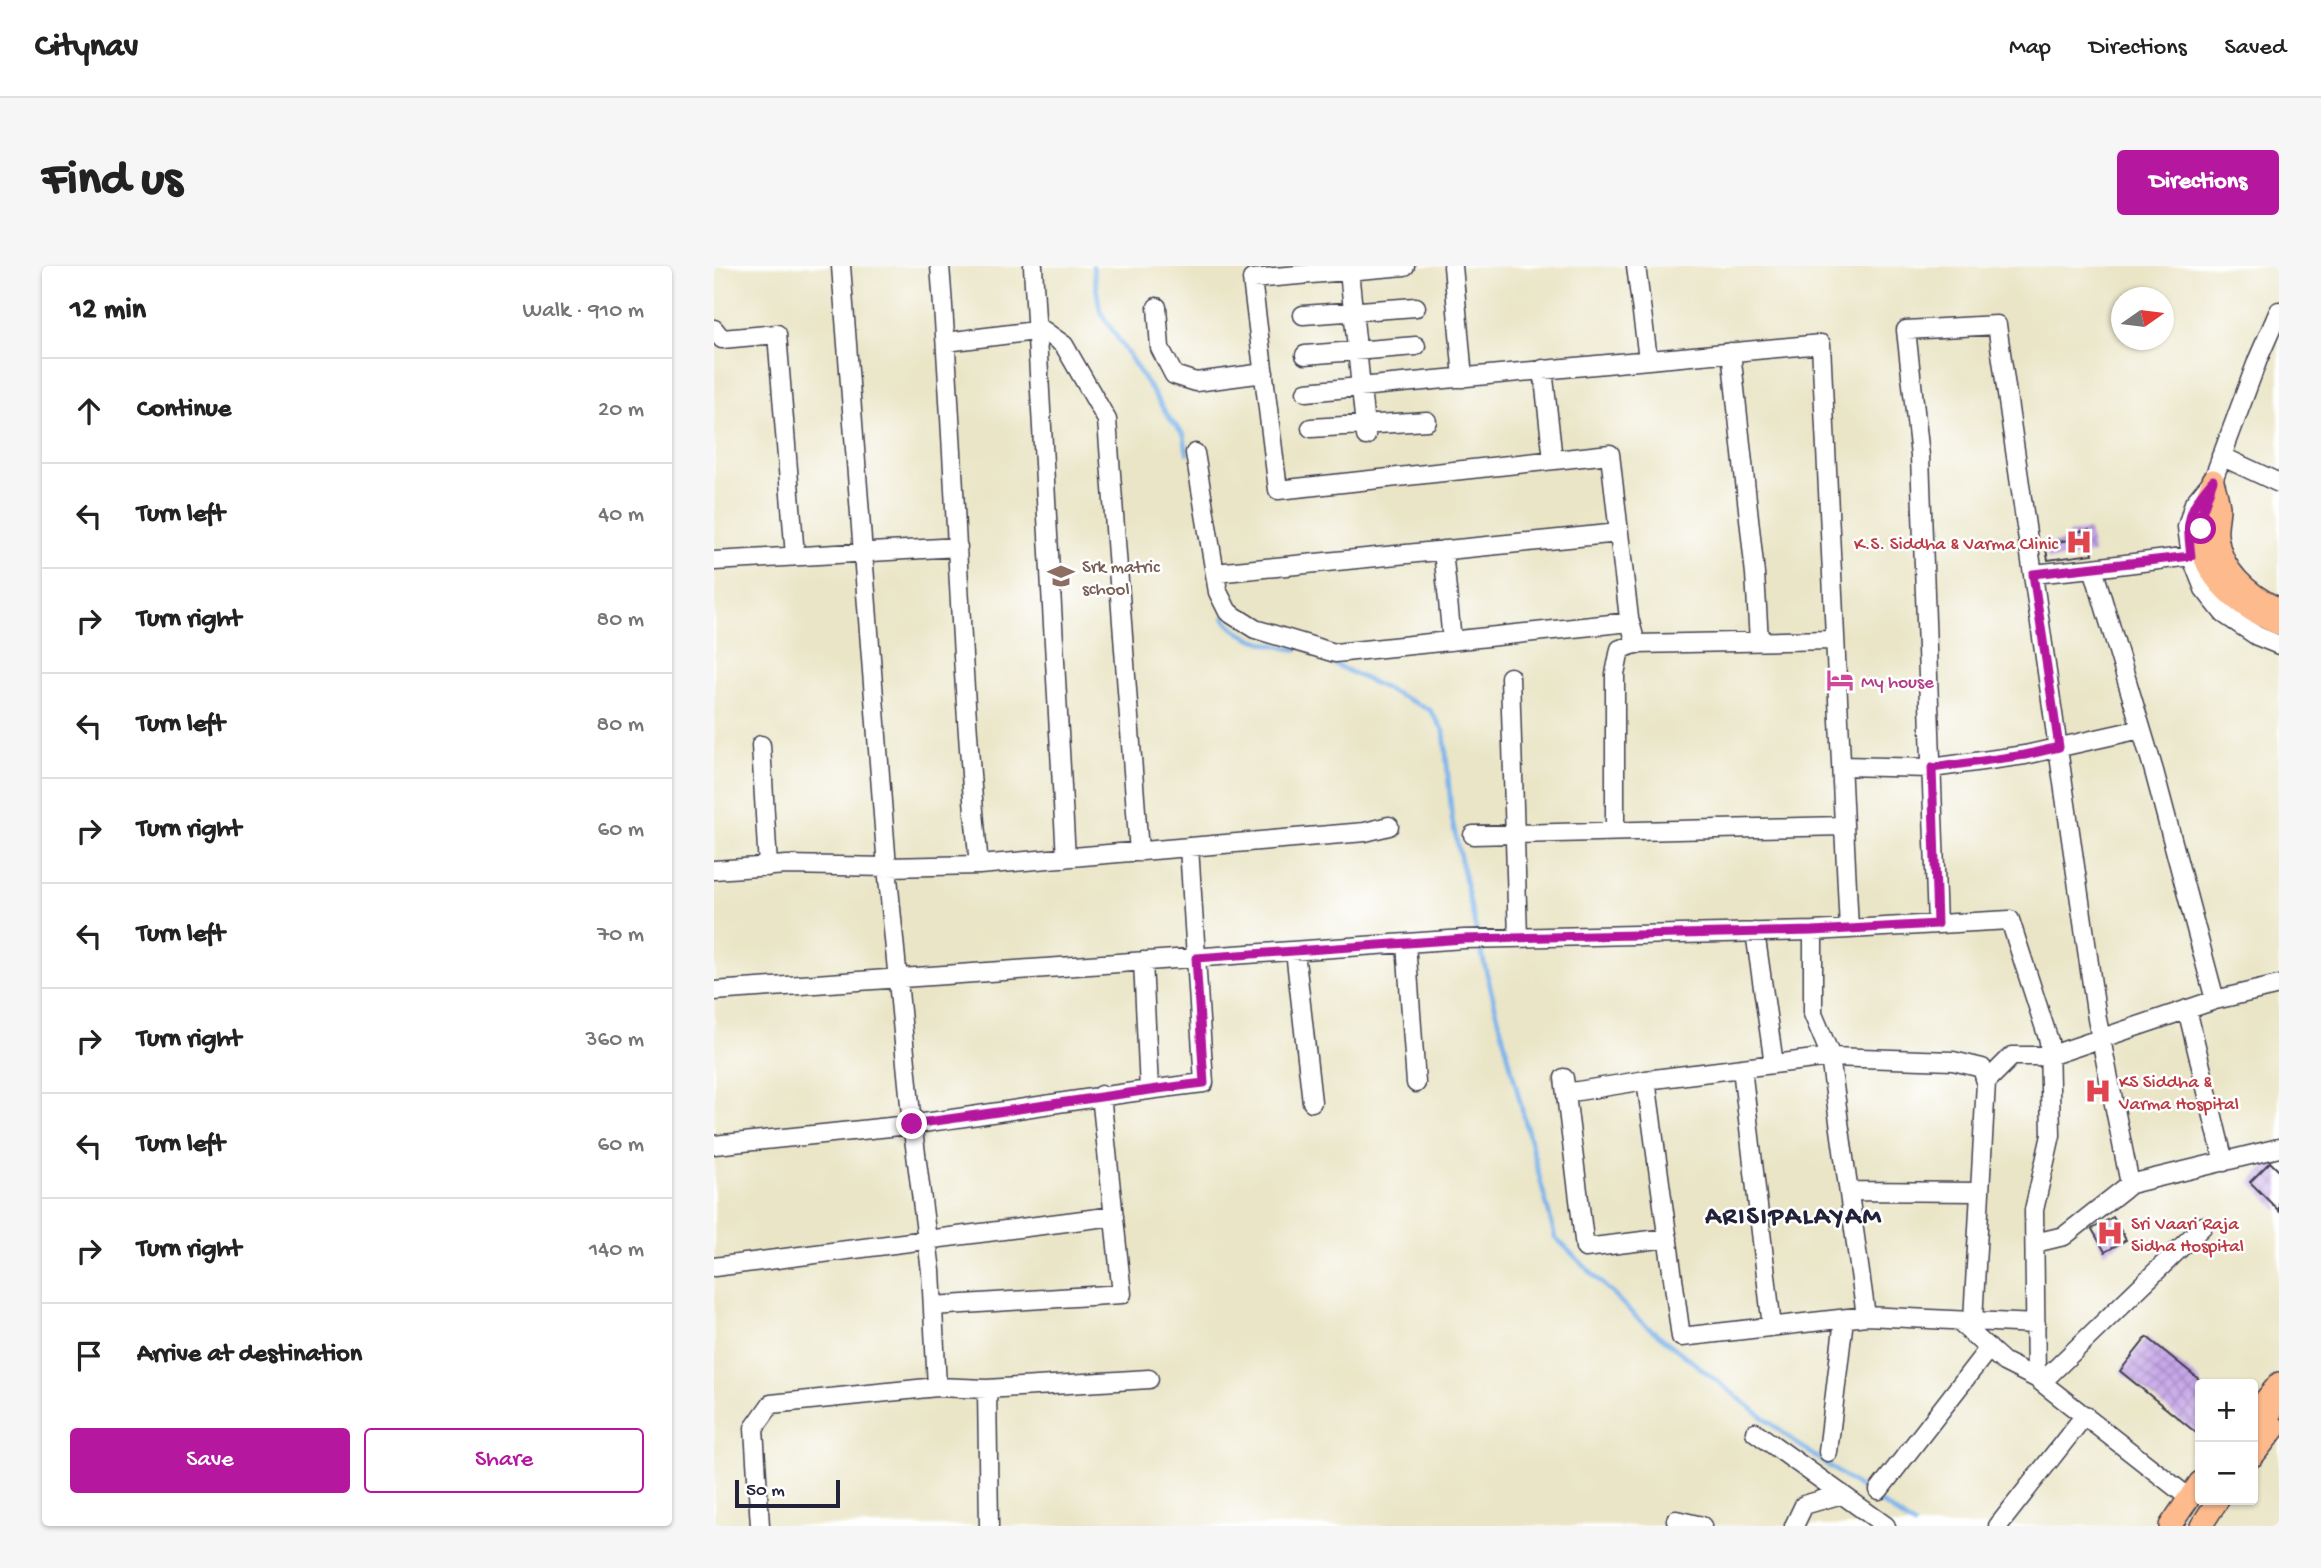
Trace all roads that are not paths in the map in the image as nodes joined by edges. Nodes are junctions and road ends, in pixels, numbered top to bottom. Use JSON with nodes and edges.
{"nodes":[{"id":1,"x":841,"y":266,"type":"edge"},
{"id":2,"x":940,"y":266,"type":"edge"},
{"id":3,"x":1033,"y":266,"type":"edge"},
{"id":4,"x":1405,"y":266,"type":"edge"},
{"id":5,"x":1453,"y":266,"type":"edge"},
{"id":6,"x":1636,"y":266,"type":"edge"},
{"id":7,"x":1349,"y":271,"type":"junction"},
{"id":8,"x":1251,"y":273,"type":"edge"},
{"id":9,"x":1157,"y":307,"type":"dead end"},
{"id":10,"x":1416,"y":307,"type":"dead end"},
{"id":11,"x":1353,"y":311,"type":"junction"},
{"id":12,"x":2279,"y":311,"type":"edge"},
{"id":13,"x":1303,"y":315,"type":"dead end"},
{"id":14,"x":714,"y":330,"type":"edge"},
{"id":15,"x":1037,"y":331,"type":"junction"},
{"id":16,"x":946,"y":342,"type":"junction"},
{"id":17,"x":2273,"y":342,"type":"edge"},
{"id":18,"x":1416,"y":346,"type":"dead end"},
{"id":19,"x":1357,"y":350,"type":"junction"},
{"id":20,"x":1731,"y":352,"type":"junction"},
{"id":21,"x":1305,"y":355,"type":"dead end"},
{"id":22,"x":1648,"y":359,"type":"junction"},
{"id":23,"x":1543,"y":369,"type":"junction"},
{"id":24,"x":1264,"y":373,"type":"junction"},
{"id":25,"x":1463,"y":378,"type":"junction"},
{"id":26,"x":1361,"y":387,"type":"junction"},
{"id":27,"x":1306,"y":392,"type":"dead end"},
{"id":28,"x":1427,"y":421,"type":"dead end"},
{"id":29,"x":1311,"y":428,"type":"dead end"},
{"id":30,"x":1366,"y":430,"type":"junction"},
{"id":31,"x":1195,"y":453,"type":"dead end"},
{"id":32,"x":2221,"y":456,"type":"junction"},
{"id":33,"x":1553,"y":460,"type":"junction"},
{"id":34,"x":2213,"y":480,"type":"junction"},
{"id":35,"x":2279,"y":483,"type":"edge"},
{"id":36,"x":2210,"y":519,"type":"junction"},
{"id":37,"x":1619,"y":533,"type":"junction"},
{"id":38,"x":958,"y":547,"type":"junction"},
{"id":39,"x":1443,"y":550,"type":"junction"},
{"id":40,"x":863,"y":552,"type":"junction"},
{"id":41,"x":795,"y":556,"type":"junction"},
{"id":42,"x":2191,"y":556,"type":"junction"},
{"id":43,"x":714,"y":561,"type":"edge"},
{"id":44,"x":2093,"y":568,"type":"junction"},
{"id":45,"x":1215,"y":573,"type":"junction"},
{"id":46,"x":2033,"y":574,"type":"junction"},
{"id":47,"x":2279,"y":609,"type":"edge"},
{"id":48,"x":1630,"y":622,"type":"junction"},
{"id":49,"x":2279,"y":624,"type":"edge"},
{"id":50,"x":1835,"y":640,"type":"junction"},
{"id":51,"x":1452,"y":641,"type":"junction"},
{"id":52,"x":1759,"y":641,"type":"junction"},
{"id":53,"x":1636,"y":644,"type":"junction"},
{"id":54,"x":2279,"y":645,"type":"edge"},
{"id":55,"x":1510,"y":677,"type":"dead end"},
{"id":56,"x":2141,"y":729,"type":"junction"},
{"id":57,"x":761,"y":745,"type":"dead end"},
{"id":58,"x":2059,"y":747,"type":"junction"},
{"id":59,"x":1840,"y":766,"type":"junction"},
{"id":60,"x":1932,"y":768,"type":"junction"},
{"id":61,"x":1388,"y":826,"type":"dead end"},
{"id":62,"x":1844,"y":826,"type":"junction"},
{"id":63,"x":1615,"y":831,"type":"junction"},
{"id":64,"x":1514,"y":834,"type":"junction"},
{"id":65,"x":1473,"y":835,"type":"dead end"},
{"id":66,"x":1189,"y":847,"type":"junction"},
{"id":67,"x":1139,"y":852,"type":"junction"},
{"id":68,"x":1066,"y":858,"type":"junction"},
{"id":69,"x":979,"y":865,"type":"junction"},
{"id":70,"x":768,"y":867,"type":"junction"},
{"id":71,"x":887,"y":867,"type":"junction"},
{"id":72,"x":714,"y":870,"type":"edge"},
{"id":73,"x":1937,"y":924,"type":"junction"},
{"id":74,"x":1849,"y":929,"type":"junction"},
{"id":75,"x":1813,"y":931,"type":"junction"},
{"id":76,"x":1755,"y":932,"type":"junction"},
{"id":77,"x":1518,"y":938,"type":"junction"},
{"id":78,"x":1406,"y":943,"type":"junction"},
{"id":79,"x":1295,"y":951,"type":"junction"},
{"id":80,"x":1196,"y":958,"type":"junction"},
{"id":81,"x":1143,"y":961,"type":"junction"},
{"id":82,"x":897,"y":978,"type":"junction"},
{"id":83,"x":2279,"y":985,"type":"edge"},
{"id":84,"x":714,"y":991,"type":"edge"},
{"id":85,"x":2214,"y":1000,"type":"junction"},
{"id":86,"x":2187,"y":1009,"type":"junction"},
{"id":87,"x":2101,"y":1040,"type":"junction"},
{"id":88,"x":2049,"y":1056,"type":"junction"},
{"id":89,"x":1830,"y":1057,"type":"junction"},
{"id":90,"x":1774,"y":1064,"type":"junction"},
{"id":91,"x":1742,"y":1068,"type":"junction"},
{"id":92,"x":1646,"y":1080,"type":"junction"},
{"id":93,"x":1986,"y":1082,"type":"junction"},
{"id":94,"x":1416,"y":1083,"type":"dead end"},
{"id":95,"x":1149,"y":1090,"type":"junction"},
{"id":96,"x":1101,"y":1095,"type":"junction"},
{"id":97,"x":1312,"y":1102,"type":"dead end"},
{"id":98,"x":912,"y":1124,"type":"junction"},
{"id":99,"x":714,"y":1145,"type":"edge"},
{"id":100,"x":2279,"y":1148,"type":"edge"},
{"id":101,"x":2224,"y":1162,"type":"junction"},
{"id":102,"x":2130,"y":1184,"type":"junction"},
{"id":103,"x":1849,"y":1191,"type":"junction"},
{"id":104,"x":1979,"y":1192,"type":"junction"},
{"id":105,"x":1114,"y":1216,"type":"junction"},
{"id":106,"x":2203,"y":1226,"type":"dead end"},
{"id":107,"x":1668,"y":1238,"type":"junction"},
{"id":108,"x":927,"y":1240,"type":"junction"},
{"id":109,"x":2035,"y":1243,"type":"junction"},
{"id":110,"x":714,"y":1267,"type":"edge"},
{"id":111,"x":933,"y":1306,"type":"junction"},
{"id":112,"x":1866,"y":1317,"type":"junction"},
{"id":113,"x":1844,"y":1319,"type":"junction"},
{"id":114,"x":1966,"y":1321,"type":"junction"},
{"id":115,"x":2036,"y":1324,"type":"junction"},
{"id":116,"x":1772,"y":1327,"type":"junction"},
{"id":117,"x":1989,"y":1348,"type":"junction"},
{"id":118,"x":1149,"y":1380,"type":"dead end"},
{"id":119,"x":2039,"y":1380,"type":"junction"},
{"id":120,"x":2279,"y":1383,"type":"edge"},
{"id":121,"x":937,"y":1387,"type":"junction"},
{"id":122,"x":987,"y":1389,"type":"junction"},
{"id":123,"x":2279,"y":1402,"type":"edge"},
{"id":124,"x":2258,"y":1410,"type":"edge"},
{"id":125,"x":2085,"y":1415,"type":"junction"},
{"id":126,"x":2279,"y":1424,"type":"edge"},
{"id":127,"x":2258,"y":1429,"type":"edge"},
{"id":128,"x":1755,"y":1432,"type":"dead end"},
{"id":129,"x":2258,"y":1450,"type":"edge"},
{"id":130,"x":1828,"y":1452,"type":"dead end"},
{"id":131,"x":1879,"y":1490,"type":"dead end"},
{"id":132,"x":2195,"y":1492,"type":"edge"},
{"id":133,"x":1842,"y":1494,"type":"junction"},
{"id":134,"x":2195,"y":1495,"type":"edge"},
{"id":135,"x":2195,"y":1499,"type":"edge"},
{"id":136,"x":2215,"y":1505,"type":"edge"},
{"id":137,"x":1676,"y":1520,"type":"dead end"},
{"id":138,"x":760,"y":1526,"type":"edge"},
{"id":139,"x":981,"y":1526,"type":"edge"},
{"id":140,"x":989,"y":1526,"type":"edge"},
{"id":141,"x":1702,"y":1526,"type":"edge"},
{"id":142,"x":1794,"y":1526,"type":"edge"},
{"id":143,"x":1886,"y":1526,"type":"edge"},
{"id":144,"x":1998,"y":1526,"type":"edge"},
{"id":145,"x":2170,"y":1526,"type":"edge"},
{"id":146,"x":2186,"y":1526,"type":"edge"},
{"id":147,"x":2201,"y":1526,"type":"edge"}],
"edges":[{"from":1,"to":40,"type":"street"},
{"from":2,"to":16,"type":"street"},
{"from":3,"to":15,"type":"street"},
{"from":4,"to":7,"type":"street"},
{"from":5,"to":25,"type":"street"},
{"from":6,"to":22,"type":"street"},
{"from":7,"to":8,"type":"street"},
{"from":7,"to":11,"type":"street"},
{"from":8,"to":24,"type":"street"},
{"from":9,"to":24,"type":"street"},
{"from":10,"to":11,"type":"street"},
{"from":11,"to":13,"type":"street"},
{"from":11,"to":19,"type":"street"},
{"from":12,"to":17,"type":"street"},
{"from":14,"to":41,"type":"street"},
{"from":15,"to":16,"type":"street"},
{"from":15,"to":67,"type":"street"},
{"from":15,"to":68,"type":"street"},
{"from":16,"to":38,"type":"street"},
{"from":17,"to":32,"type":"street"},
{"from":18,"to":19,"type":"street"},
{"from":19,"to":21,"type":"street"},
{"from":19,"to":26,"type":"street"},
{"from":20,"to":22,"type":"street"},
{"from":20,"to":50,"type":"street"},
{"from":20,"to":52,"type":"street"},
{"from":22,"to":23,"type":"street"},
{"from":23,"to":25,"type":"street"},
{"from":23,"to":33,"type":"street"},
{"from":24,"to":33,"type":"street"},
{"from":25,"to":26,"type":"street"},
{"from":26,"to":27,"type":"street"},
{"from":26,"to":30,"type":"street"},
{"from":28,"to":30,"type":"street"},
{"from":29,"to":30,"type":"street"},
{"from":31,"to":45,"type":"street"},
{"from":32,"to":34,"type":"street"},
{"from":32,"to":35,"type":"street"},
{"from":33,"to":37,"type":"street"},
{"from":34,"to":36,"type":"main road"},
{"from":34,"to":42,"type":"street"},
{"from":36,"to":47,"type":"main road"},
{"from":36,"to":49,"type":"main road"},
{"from":37,"to":39,"type":"street"},
{"from":37,"to":48,"type":"street"},
{"from":38,"to":40,"type":"street"},
{"from":38,"to":69,"type":"street"},
{"from":39,"to":45,"type":"street"},
{"from":39,"to":51,"type":"street"},
{"from":40,"to":41,"type":"street"},
{"from":40,"to":71,"type":"street"},
{"from":41,"to":43,"type":"street"},
{"from":42,"to":44,"type":"street"},
{"from":42,"to":54,"type":"street"},
{"from":44,"to":46,"type":"street"},
{"from":44,"to":56,"type":"street"},
{"from":45,"to":51,"type":"street"},
{"from":46,"to":58,"type":"street"},
{"from":46,"to":60,"type":"street"},
{"from":48,"to":51,"type":"street"},
{"from":48,"to":53,"type":"street"},
{"from":50,"to":52,"type":"street"},
{"from":50,"to":59,"type":"street"},
{"from":52,"to":53,"type":"street"},
{"from":53,"to":63,"type":"street"},
{"from":55,"to":64,"type":"street"},
{"from":56,"to":58,"type":"street"},
{"from":56,"to":85,"type":"street"},
{"from":57,"to":70,"type":"street"},
{"from":58,"to":60,"type":"street"},
{"from":58,"to":87,"type":"street"},
{"from":59,"to":60,"type":"street"},
{"from":59,"to":62,"type":"street"},
{"from":60,"to":73,"type":"street"},
{"from":61,"to":66,"type":"street"},
{"from":62,"to":63,"type":"street"},
{"from":62,"to":74,"type":"street"},
{"from":63,"to":64,"type":"street"},
{"from":64,"to":65,"type":"street"},
{"from":64,"to":77,"type":"street"},
{"from":66,"to":67,"type":"street"},
{"from":66,"to":80,"type":"street"},
{"from":67,"to":68,"type":"street"},
{"from":68,"to":69,"type":"street"},
{"from":69,"to":71,"type":"street"},
{"from":70,"to":71,"type":"street"},
{"from":70,"to":72,"type":"street"},
{"from":71,"to":82,"type":"street"},
{"from":73,"to":74,"type":"street"},
{"from":73,"to":88,"type":"street"},
{"from":74,"to":75,"type":"street"},
{"from":75,"to":76,"type":"street"},
{"from":75,"to":89,"type":"street"},
{"from":76,"to":77,"type":"street"},
{"from":76,"to":90,"type":"street"},
{"from":77,"to":78,"type":"street"},
{"from":78,"to":79,"type":"street"},
{"from":78,"to":94,"type":"street"},
{"from":79,"to":80,"type":"street"},
{"from":79,"to":97,"type":"street"},
{"from":80,"to":81,"type":"street"},
{"from":80,"to":95,"type":"street"},
{"from":81,"to":82,"type":"street"},
{"from":81,"to":95,"type":"street"},
{"from":82,"to":84,"type":"street"},
{"from":82,"to":98,"type":"street"},
{"from":83,"to":85,"type":"street"},
{"from":85,"to":86,"type":"street"},
{"from":86,"to":87,"type":"street"},
{"from":86,"to":101,"type":"street"},
{"from":87,"to":88,"type":"street"},
{"from":87,"to":102,"type":"street"},
{"from":88,"to":93,"type":"street"},
{"from":88,"to":109,"type":"street"},
{"from":89,"to":90,"type":"street"},
{"from":89,"to":93,"type":"street"},
{"from":89,"to":103,"type":"street"},
{"from":90,"to":91,"type":"street"},
{"from":91,"to":92,"type":"street"},
{"from":91,"to":116,"type":"street"},
{"from":92,"to":107,"type":"street"},
{"from":92,"to":107,"type":"street"},
{"from":93,"to":104,"type":"street"},
{"from":95,"to":96,"type":"street"},
{"from":96,"to":98,"type":"street"},
{"from":96,"to":105,"type":"street"},
{"from":98,"to":99,"type":"street"},
{"from":98,"to":108,"type":"street"},
{"from":100,"to":101,"type":"street"},
{"from":101,"to":102,"type":"street"},
{"from":102,"to":109,"type":"street"},
{"from":103,"to":104,"type":"street"},
{"from":103,"to":112,"type":"street"},
{"from":104,"to":114,"type":"street"},
{"from":105,"to":108,"type":"street"},
{"from":105,"to":111,"type":"street"},
{"from":106,"to":119,"type":"street"},
{"from":107,"to":116,"type":"street"},
{"from":108,"to":110,"type":"street"},
{"from":108,"to":111,"type":"street"},
{"from":109,"to":115,"type":"street"},
{"from":111,"to":121,"type":"street"},
{"from":112,"to":113,"type":"street"},
{"from":112,"to":114,"type":"street"},
{"from":113,"to":116,"type":"street"},
{"from":113,"to":130,"type":"street"},
{"from":114,"to":115,"type":"street"},
{"from":114,"to":117,"type":"street"},
{"from":115,"to":119,"type":"street"},
{"from":117,"to":119,"type":"street"},
{"from":117,"to":131,"type":"street"},
{"from":118,"to":122,"type":"street"},
{"from":119,"to":125,"type":"street"},
{"from":120,"to":124,"type":"main road"},
{"from":121,"to":122,"type":"street"},
{"from":121,"to":138,"type":"street"},
{"from":122,"to":140,"type":"street"},
{"from":123,"to":127,"type":"main road"},
{"from":125,"to":132,"type":"street"},
{"from":125,"to":144,"type":"street"},
{"from":126,"to":129,"type":"main road"},
{"from":128,"to":133,"type":"street"},
{"from":133,"to":142,"type":"street"},
{"from":133,"to":143,"type":"street"},
{"from":134,"to":145,"type":"main road"},
{"from":135,"to":146,"type":"main road"},
{"from":136,"to":147,"type":"main road"},
{"from":137,"to":141,"type":"street"},
{"from":139,"to":140,"type":"street"}]}
